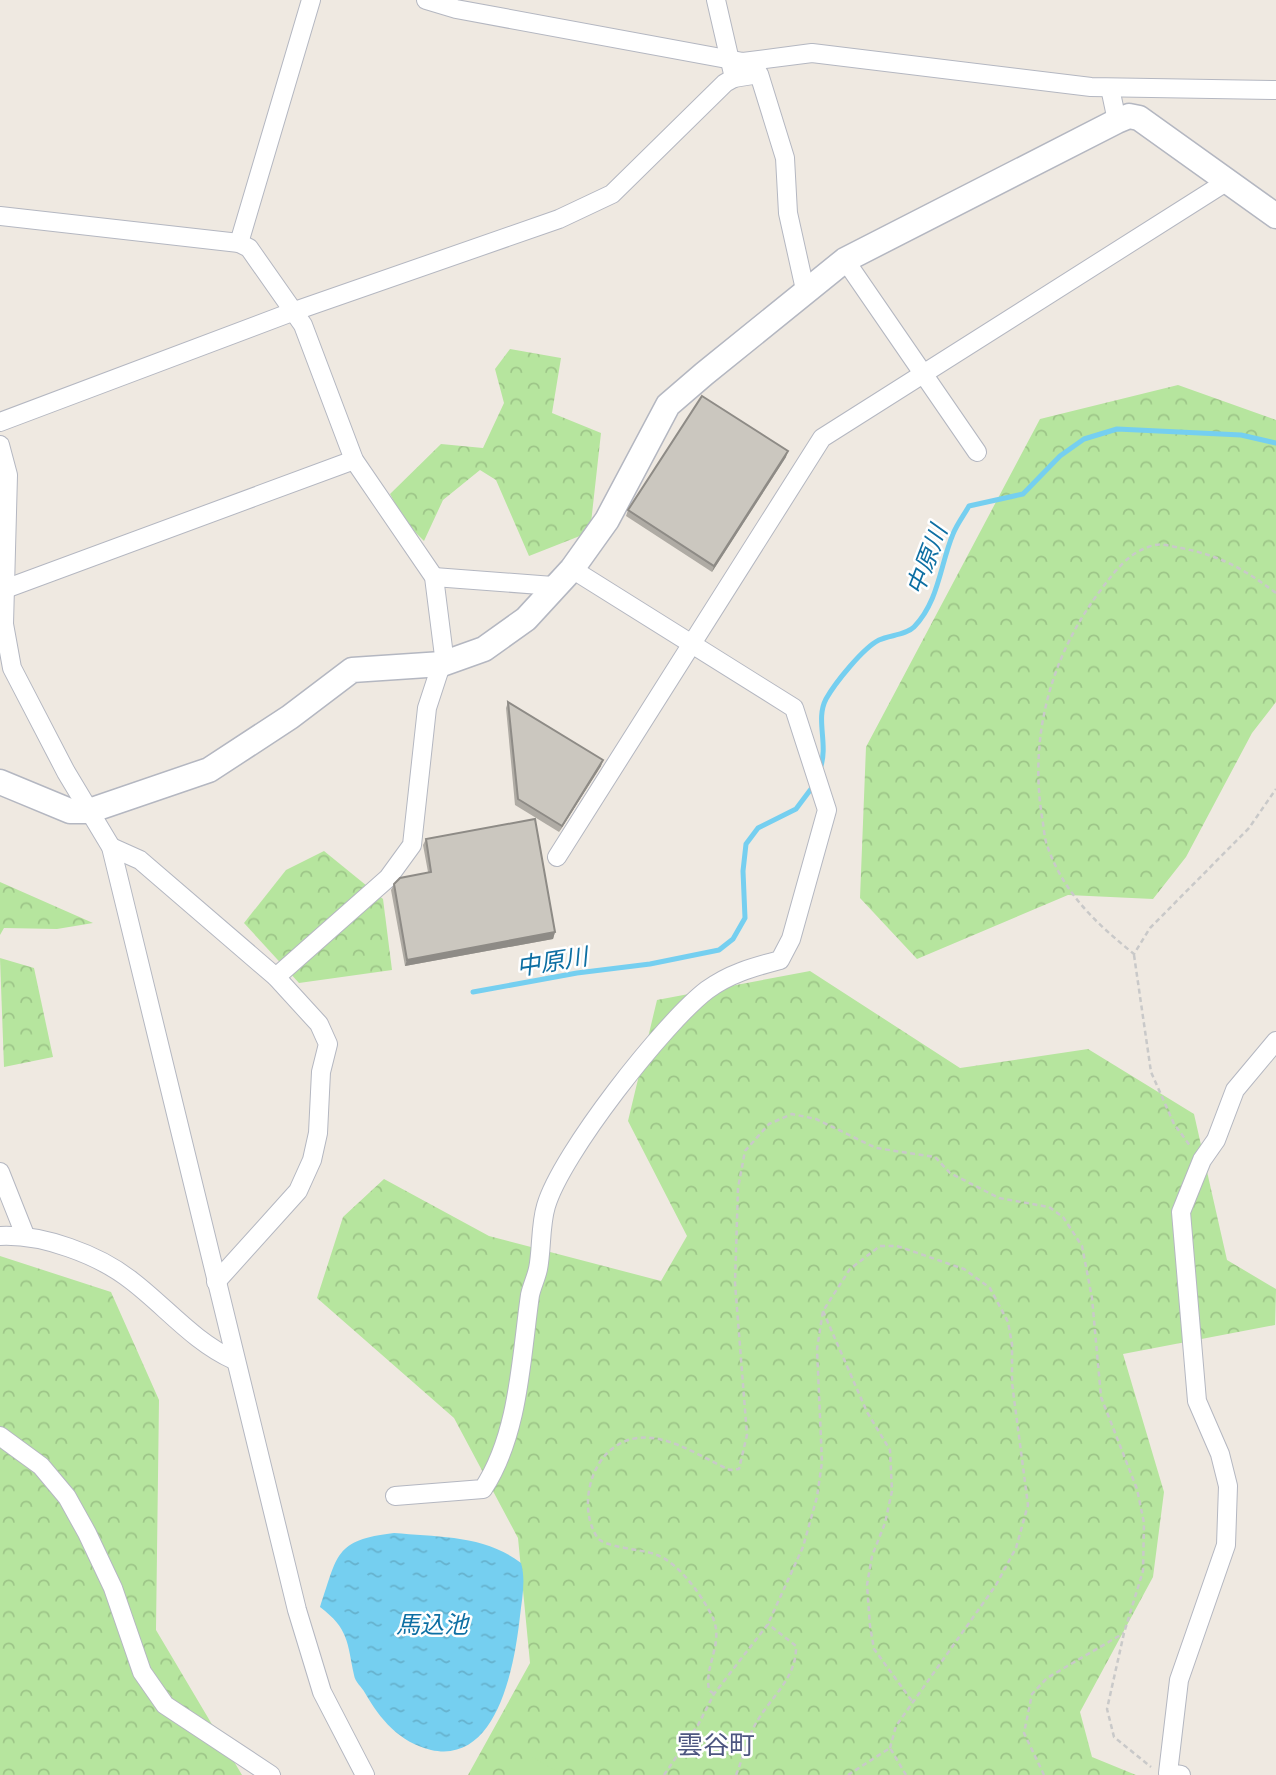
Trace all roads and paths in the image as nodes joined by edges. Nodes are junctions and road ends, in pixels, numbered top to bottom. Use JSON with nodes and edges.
{"nodes":[{"id":1,"x":311,"y":0,"type":"edge"},
{"id":2,"x":426,"y":0,"type":"edge"},
{"id":3,"x":716,"y":0,"type":"edge"},
{"id":4,"x":728,"y":60,"type":"junction"},
{"id":5,"x":734,"y":78,"type":"junction"},
{"id":6,"x":1110,"y":88,"type":"junction"},
{"id":7,"x":1276,"y":90,"type":"edge"},
{"id":8,"x":1117,"y":121,"type":"junction"},
{"id":9,"x":1226,"y":182,"type":"junction"},
{"id":10,"x":0,"y":216,"type":"edge"},
{"id":11,"x":1276,"y":216,"type":"edge"},
{"id":12,"x":239,"y":243,"type":"junction"},
{"id":13,"x":845,"y":260,"type":"junction"},
{"id":14,"x":806,"y":293,"type":"junction"},
{"id":15,"x":292,"y":312,"type":"junction"},
{"id":16,"x":923,"y":372,"type":"junction"},
{"id":17,"x":0,"y":422,"type":"edge"},
{"id":18,"x":0,"y":445,"type":"edge"},
{"id":19,"x":977,"y":452,"type":"dead end"},
{"id":20,"x":354,"y":460,"type":"junction"},
{"id":21,"x":572,"y":569,"type":"junction"},
{"id":22,"x":433,"y":577,"type":"junction"},
{"id":23,"x":554,"y":586,"type":"junction"},
{"id":24,"x":5,"y":589,"type":"junction"},
{"id":25,"x":1276,"y":593,"type":"edge"},
{"id":26,"x":690,"y":645,"type":"junction"},
{"id":27,"x":443,"y":664,"type":"junction"},
{"id":28,"x":0,"y":782,"type":"edge"},
{"id":29,"x":1276,"y":789,"type":"edge"},
{"id":30,"x":89,"y":811,"type":"junction"},
{"id":31,"x":111,"y":847,"type":"junction"},
{"id":32,"x":557,"y":857,"type":"dead end"},
{"id":33,"x":1134,"y":954,"type":"junction"},
{"id":34,"x":276,"y":977,"type":"junction"},
{"id":35,"x":1276,"y":1041,"type":"edge"},
{"id":36,"x":1202,"y":1160,"type":"junction"},
{"id":37,"x":0,"y":1172,"type":"edge"},
{"id":38,"x":25,"y":1235,"type":"junction"},
{"id":39,"x":0,"y":1236,"type":"edge"},
{"id":40,"x":216,"y":1282,"type":"junction"},
{"id":41,"x":823,"y":1311,"type":"junction"},
{"id":42,"x":234,"y":1360,"type":"junction"},
{"id":43,"x":0,"y":1436,"type":"edge"},
{"id":44,"x":395,"y":1496,"type":"dead end"},
{"id":45,"x":768,"y":1624,"type":"junction"},
{"id":46,"x":1124,"y":1633,"type":"junction"},
{"id":47,"x":714,"y":1694,"type":"junction"},
{"id":48,"x":912,"y":1701,"type":"junction"},
{"id":49,"x":890,"y":1748,"type":"junction"},
{"id":50,"x":1174,"y":1774,"type":"edge"},
{"id":51,"x":271,"y":1775,"type":"edge"},
{"id":52,"x":365,"y":1775,"type":"edge"},
{"id":53,"x":664,"y":1775,"type":"edge"},
{"id":54,"x":736,"y":1775,"type":"edge"},
{"id":55,"x":848,"y":1775,"type":"edge"},
{"id":56,"x":906,"y":1775,"type":"edge"},
{"id":57,"x":1044,"y":1775,"type":"edge"}],
"edges":[{"from":1,"to":12,"type":"street"},
{"from":2,"to":4,"type":"street"},
{"from":3,"to":4,"type":"street"},
{"from":4,"to":5,"type":"street"},
{"from":4,"to":6,"type":"street"},
{"from":5,"to":14,"type":"street"},
{"from":5,"to":15,"type":"street"},
{"from":6,"to":7,"type":"street"},
{"from":6,"to":8,"type":"street"},
{"from":8,"to":9,"type":"street"},
{"from":8,"to":13,"type":"street"},
{"from":9,"to":11,"type":"street"},
{"from":9,"to":16,"type":"street"},
{"from":10,"to":12,"type":"street"},
{"from":12,"to":15,"type":"street"},
{"from":13,"to":14,"type":"street"},
{"from":13,"to":16,"type":"street"},
{"from":14,"to":21,"type":"street"},
{"from":15,"to":17,"type":"street"},
{"from":15,"to":20,"type":"street"},
{"from":16,"to":19,"type":"street"},
{"from":16,"to":26,"type":"street"},
{"from":18,"to":24,"type":"street"},
{"from":20,"to":22,"type":"street"},
{"from":20,"to":24,"type":"street"},
{"from":21,"to":23,"type":"street"},
{"from":21,"to":26,"type":"street"},
{"from":22,"to":23,"type":"street"},
{"from":22,"to":27,"type":"street"},
{"from":23,"to":27,"type":"street"},
{"from":24,"to":30,"type":"street"},
{"from":25,"to":33,"type":"path"},
{"from":26,"to":32,"type":"street"},
{"from":26,"to":44,"type":"street"},
{"from":27,"to":30,"type":"street"},
{"from":27,"to":34,"type":"street"},
{"from":28,"to":30,"type":"street"},
{"from":29,"to":33,"type":"path"},
{"from":30,"to":31,"type":"street"},
{"from":31,"to":34,"type":"street"},
{"from":31,"to":40,"type":"street"},
{"from":33,"to":36,"type":"path"},
{"from":34,"to":40,"type":"street"},
{"from":35,"to":36,"type":"street"},
{"from":36,"to":50,"type":"street"},
{"from":37,"to":38,"type":"street"},
{"from":38,"to":39,"type":"street"},
{"from":38,"to":42,"type":"street"},
{"from":40,"to":42,"type":"street"},
{"from":41,"to":45,"type":"path"},
{"from":41,"to":48,"type":"path"},
{"from":41,"to":48,"type":"path"},
{"from":42,"to":52,"type":"street"},
{"from":43,"to":51,"type":"street"},
{"from":45,"to":47,"type":"path"},
{"from":45,"to":54,"type":"path"},
{"from":46,"to":47,"type":"path"},
{"from":46,"to":50,"type":"path"},
{"from":46,"to":57,"type":"path"},
{"from":47,"to":53,"type":"path"},
{"from":48,"to":49,"type":"path"},
{"from":49,"to":55,"type":"path"},
{"from":49,"to":56,"type":"path"}]}
